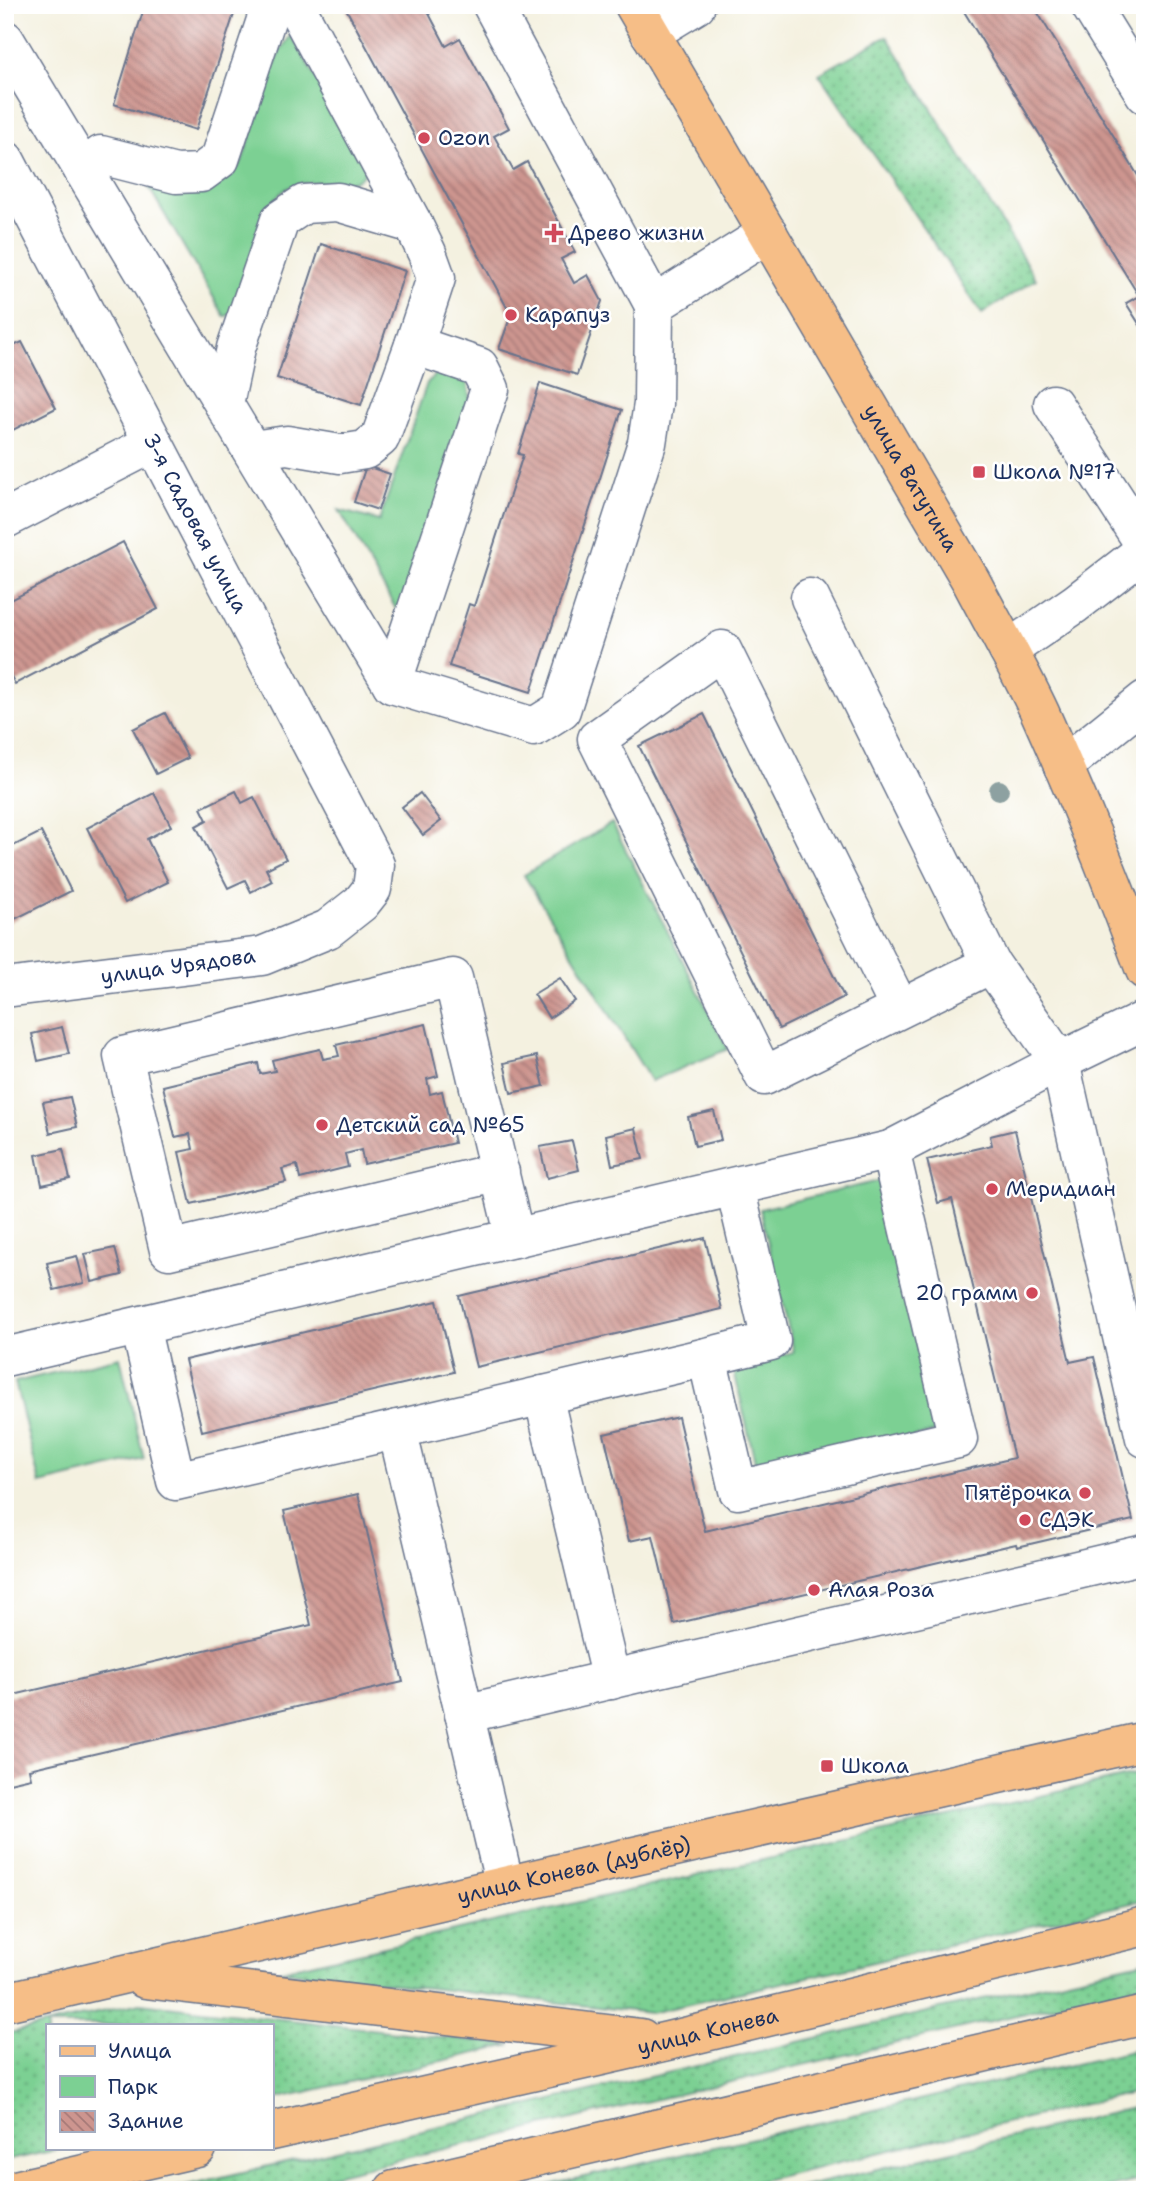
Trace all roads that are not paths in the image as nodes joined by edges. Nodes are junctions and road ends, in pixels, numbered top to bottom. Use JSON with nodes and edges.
{"nodes":[{"id":1,"x":271,"y":5,"type":"edge"},
{"id":2,"x":295,"y":5,"type":"edge"},
{"id":3,"x":492,"y":5,"type":"edge"},
{"id":4,"x":696,"y":5,"type":"edge"},
{"id":5,"x":1090,"y":5,"type":"edge"},
{"id":6,"x":642,"y":19,"type":"edge"},
{"id":7,"x":5,"y":40,"type":"edge"},
{"id":8,"x":1145,"y":94,"type":"edge"},
{"id":9,"x":5,"y":160,"type":"edge"},
{"id":10,"x":83,"y":170,"type":"junction"},
{"id":11,"x":413,"y":224,"type":"junction"},
{"id":12,"x":768,"y":233,"type":"junction"},
{"id":13,"x":654,"y":305,"type":"junction"},
{"id":14,"x":414,"y":345,"type":"junction"},
{"id":15,"x":224,"y":404,"type":"junction"},
{"id":16,"x":1053,"y":404,"type":"dead end"},
{"id":17,"x":153,"y":443,"type":"junction"},
{"id":18,"x":252,"y":450,"type":"junction"},
{"id":19,"x":5,"y":519,"type":"edge"},
{"id":20,"x":1145,"y":547,"type":"edge"},
{"id":21,"x":810,"y":598,"type":"dead end"},
{"id":22,"x":1008,"y":650,"type":"junction"},
{"id":23,"x":392,"y":684,"type":"junction"},
{"id":24,"x":1145,"y":700,"type":"edge"},
{"id":25,"x":1063,"y":766,"type":"junction"},
{"id":26,"x":372,"y":889,"type":"joint"},
{"id":27,"x":991,"y":964,"type":"junction"},
{"id":28,"x":1145,"y":970,"type":"edge"},
{"id":29,"x":5,"y":988,"type":"edge"},
{"id":30,"x":900,"y":1009,"type":"junction"},
{"id":31,"x":1145,"y":1020,"type":"edge"},
{"id":32,"x":1059,"y":1062,"type":"junction"},
{"id":33,"x":890,"y":1150,"type":"junction"},
{"id":34,"x":500,"y":1172,"type":"junction"},
{"id":35,"x":735,"y":1187,"type":"junction"},
{"id":36,"x":515,"y":1238,"type":"junction"},
{"id":37,"x":140,"y":1326,"type":"junction"},
{"id":38,"x":5,"y":1357,"type":"edge"},
{"id":39,"x":706,"y":1357,"type":"junction"},
{"id":40,"x":543,"y":1395,"type":"junction"},
{"id":41,"x":397,"y":1429,"type":"junction"},
{"id":42,"x":1145,"y":1438,"type":"edge"},
{"id":43,"x":1145,"y":1554,"type":"edge"},
{"id":44,"x":611,"y":1679,"type":"junction"},
{"id":45,"x":464,"y":1714,"type":"junction"},
{"id":46,"x":1145,"y":1741,"type":"edge"},
{"id":47,"x":505,"y":1886,"type":"junction"},
{"id":48,"x":1145,"y":1926,"type":"edge"},
{"id":49,"x":120,"y":1976,"type":"junction"},
{"id":50,"x":5,"y":2002,"type":"edge"},
{"id":51,"x":1145,"y":2015,"type":"edge"},
{"id":52,"x":668,"y":2041,"type":"junction"},
{"id":53,"x":273,"y":2131,"type":"edge"},
{"id":54,"x":188,"y":2150,"type":"edge"},
{"id":55,"x":15,"y":2190,"type":"edge"},
{"id":56,"x":394,"y":2190,"type":"edge"}],
"edges":[{"from":1,"to":10,"type":"street"},
{"from":2,"to":11,"type":"street"},
{"from":3,"to":13,"type":"street"},
{"from":4,"to":6,"type":"street"},
{"from":5,"to":8,"type":"street"},
{"from":6,"to":12,"type":"main road","name":"улица Ватутина"},
{"from":7,"to":10,"type":"street"},
{"from":9,"to":17,"type":"street","name":"3-я Садовая улица"},
{"from":10,"to":15,"type":"street"},
{"from":11,"to":14,"type":"street"},
{"from":11,"to":15,"type":"street"},
{"from":12,"to":13,"type":"street"},
{"from":12,"to":22,"type":"main road","name":"улица Ватутина"},
{"from":13,"to":23,"type":"street"},
{"from":14,"to":18,"type":"street"},
{"from":14,"to":23,"type":"street"},
{"from":15,"to":18,"type":"street"},
{"from":16,"to":20,"type":"street"},
{"from":17,"to":19,"type":"street"},
{"from":17,"to":26,"type":"street","name":"3-я Садовая улица"},
{"from":18,"to":23,"type":"street"},
{"from":20,"to":22,"type":"street"},
{"from":21,"to":27,"type":"street"},
{"from":22,"to":25,"type":"main road","name":"улица Ватутина"},
{"from":24,"to":25,"type":"street"},
{"from":25,"to":28,"type":"main road","name":"улица Ватутина"},
{"from":26,"to":29,"type":"street","name":"улица Урядова"},
{"from":27,"to":30,"type":"street"},
{"from":27,"to":32,"type":"street"},
{"from":30,"to":30,"type":"street"},
{"from":31,"to":32,"type":"street"},
{"from":32,"to":33,"type":"street"},
{"from":32,"to":42,"type":"street"},
{"from":33,"to":35,"type":"street"},
{"from":33,"to":39,"type":"street"},
{"from":34,"to":34,"type":"street"},
{"from":34,"to":36,"type":"street"},
{"from":35,"to":36,"type":"street"},
{"from":35,"to":39,"type":"street"},
{"from":36,"to":37,"type":"street"},
{"from":37,"to":38,"type":"street"},
{"from":37,"to":41,"type":"street"},
{"from":39,"to":40,"type":"street"},
{"from":40,"to":41,"type":"street"},
{"from":40,"to":44,"type":"street"},
{"from":41,"to":45,"type":"street"},
{"from":43,"to":44,"type":"street"},
{"from":44,"to":45,"type":"street"},
{"from":45,"to":47,"type":"street"},
{"from":46,"to":47,"type":"main road","name":"улица Конева (дублёр)"},
{"from":47,"to":49,"type":"main road","name":"улица Конева (дублёр)"},
{"from":48,"to":52,"type":"main road","name":"улица Конева"},
{"from":49,"to":50,"type":"main road","name":"улица Конева (дублёр)"},
{"from":49,"to":52,"type":"main road"},
{"from":51,"to":56,"type":"main road"},
{"from":52,"to":53,"type":"main road","name":"улица Конева"},
{"from":54,"to":55,"type":"main road"}]}
